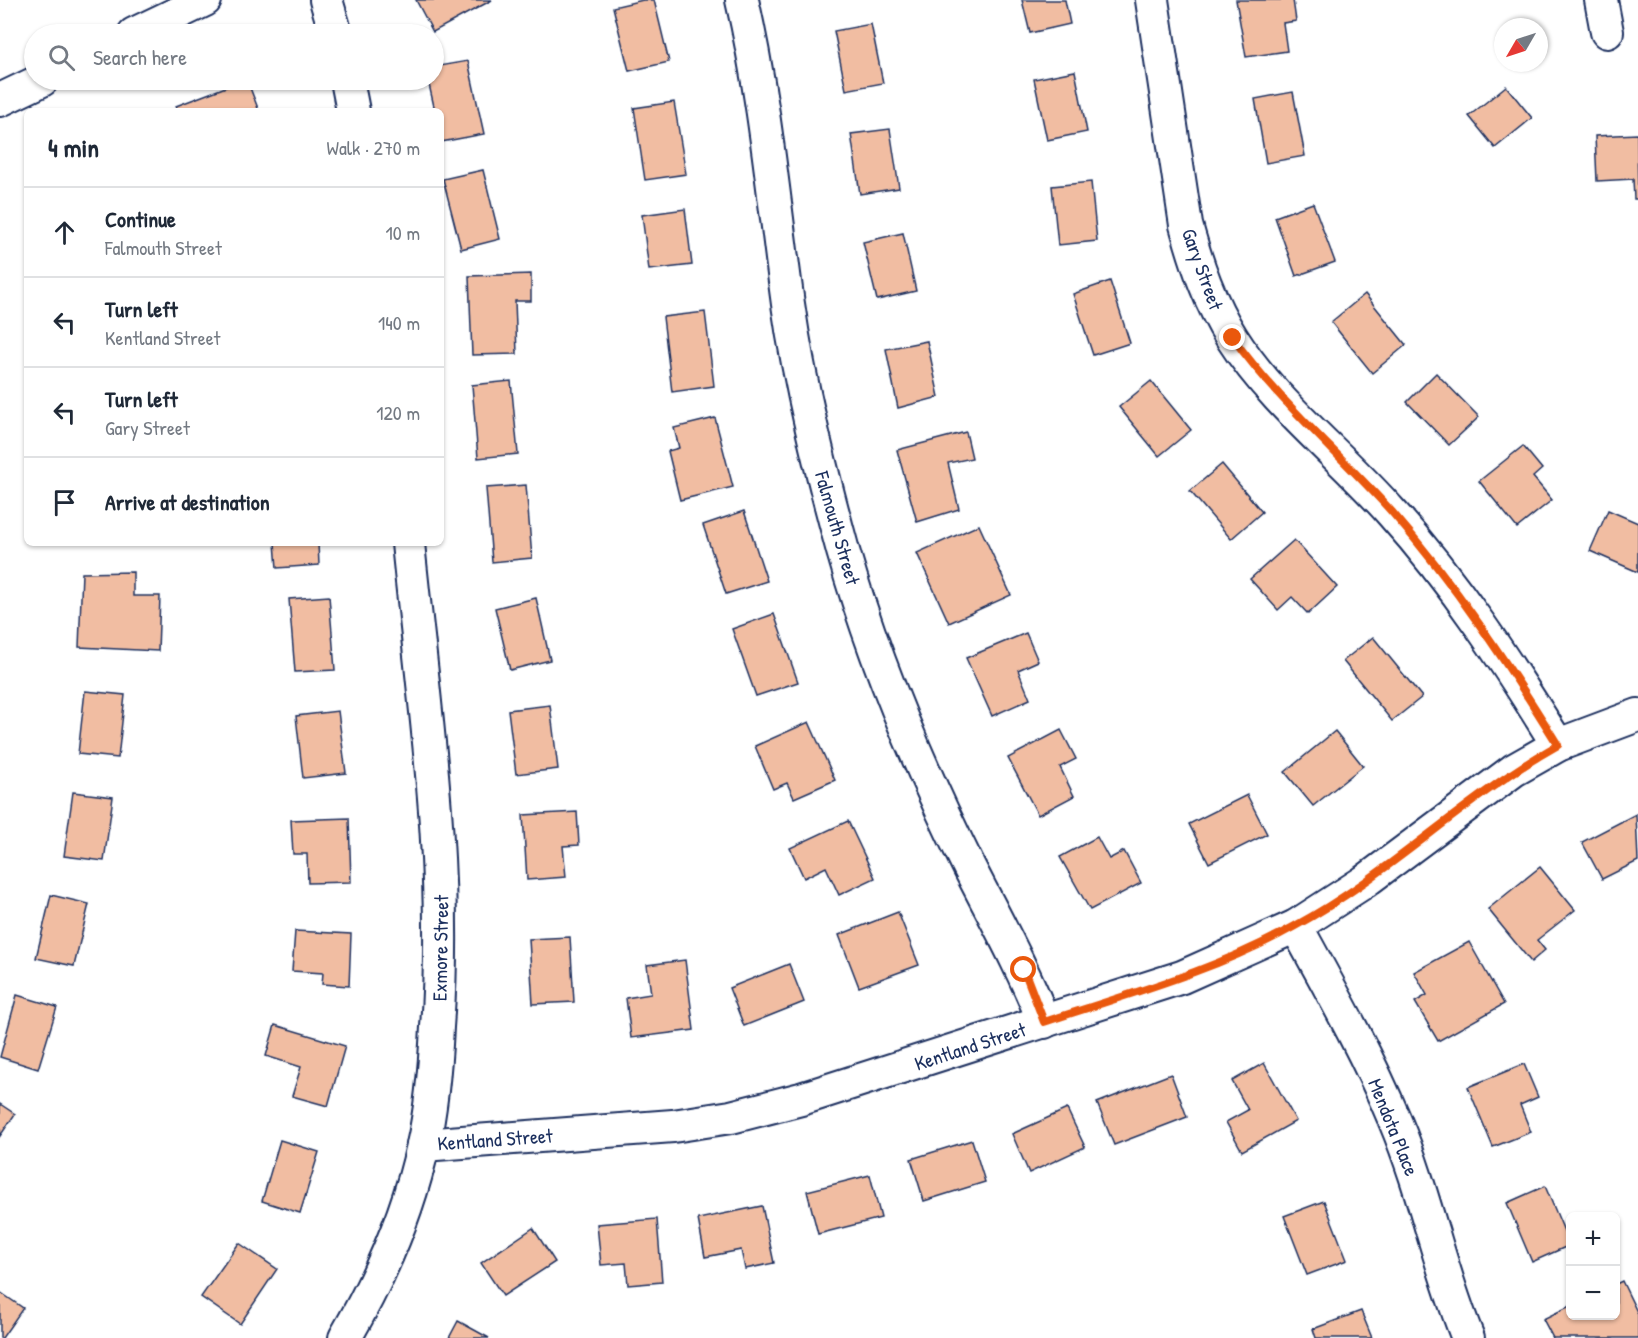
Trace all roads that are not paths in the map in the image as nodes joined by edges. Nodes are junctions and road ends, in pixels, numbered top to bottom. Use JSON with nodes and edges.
{"nodes":[{"id":1,"x":205,"y":0,"type":"edge"},
{"id":2,"x":326,"y":0,"type":"edge"},
{"id":3,"x":741,"y":0,"type":"edge"},
{"id":4,"x":1152,"y":0,"type":"edge"},
{"id":5,"x":1600,"y":0,"type":"edge"},
{"id":6,"x":155,"y":24,"type":"edge"},
{"id":7,"x":333,"y":24,"type":"edge"},
{"id":8,"x":1607,"y":32,"type":"dead end"},
{"id":9,"x":24,"y":89,"type":"edge"},
{"id":10,"x":349,"y":90,"type":"edge"},
{"id":11,"x":0,"y":100,"type":"edge"},
{"id":12,"x":352,"y":108,"type":"edge"},
{"id":13,"x":408,"y":546,"type":"edge"},
{"id":14,"x":1638,"y":715,"type":"edge"},
{"id":15,"x":1558,"y":745,"type":"junction"},
{"id":16,"x":1296,"y":926,"type":"junction"},
{"id":17,"x":1044,"y":1022,"type":"junction"},
{"id":18,"x":423,"y":1145,"type":"junction"},
{"id":19,"x":345,"y":1338,"type":"edge"},
{"id":20,"x":1468,"y":1338,"type":"edge"}],
"edges":[{"from":1,"to":6,"type":"street"},
{"from":2,"to":7,"type":"street"},
{"from":3,"to":17,"type":"street","name":"Falmouth Street"},
{"from":4,"to":15,"type":"street","name":"Gary Street"},
{"from":5,"to":8,"type":"street"},
{"from":9,"to":11,"type":"street"},
{"from":10,"to":12,"type":"street"},
{"from":13,"to":18,"type":"street","name":"Exmore Street"},
{"from":14,"to":15,"type":"street","name":"Kentland Street"},
{"from":15,"to":16,"type":"street","name":"Kentland Street"},
{"from":16,"to":17,"type":"street","name":"Kentland Street"},
{"from":16,"to":20,"type":"street","name":"Mendota Place"},
{"from":17,"to":18,"type":"street","name":"Kentland Street"},
{"from":18,"to":19,"type":"street","name":"Exmore Street"}]}
